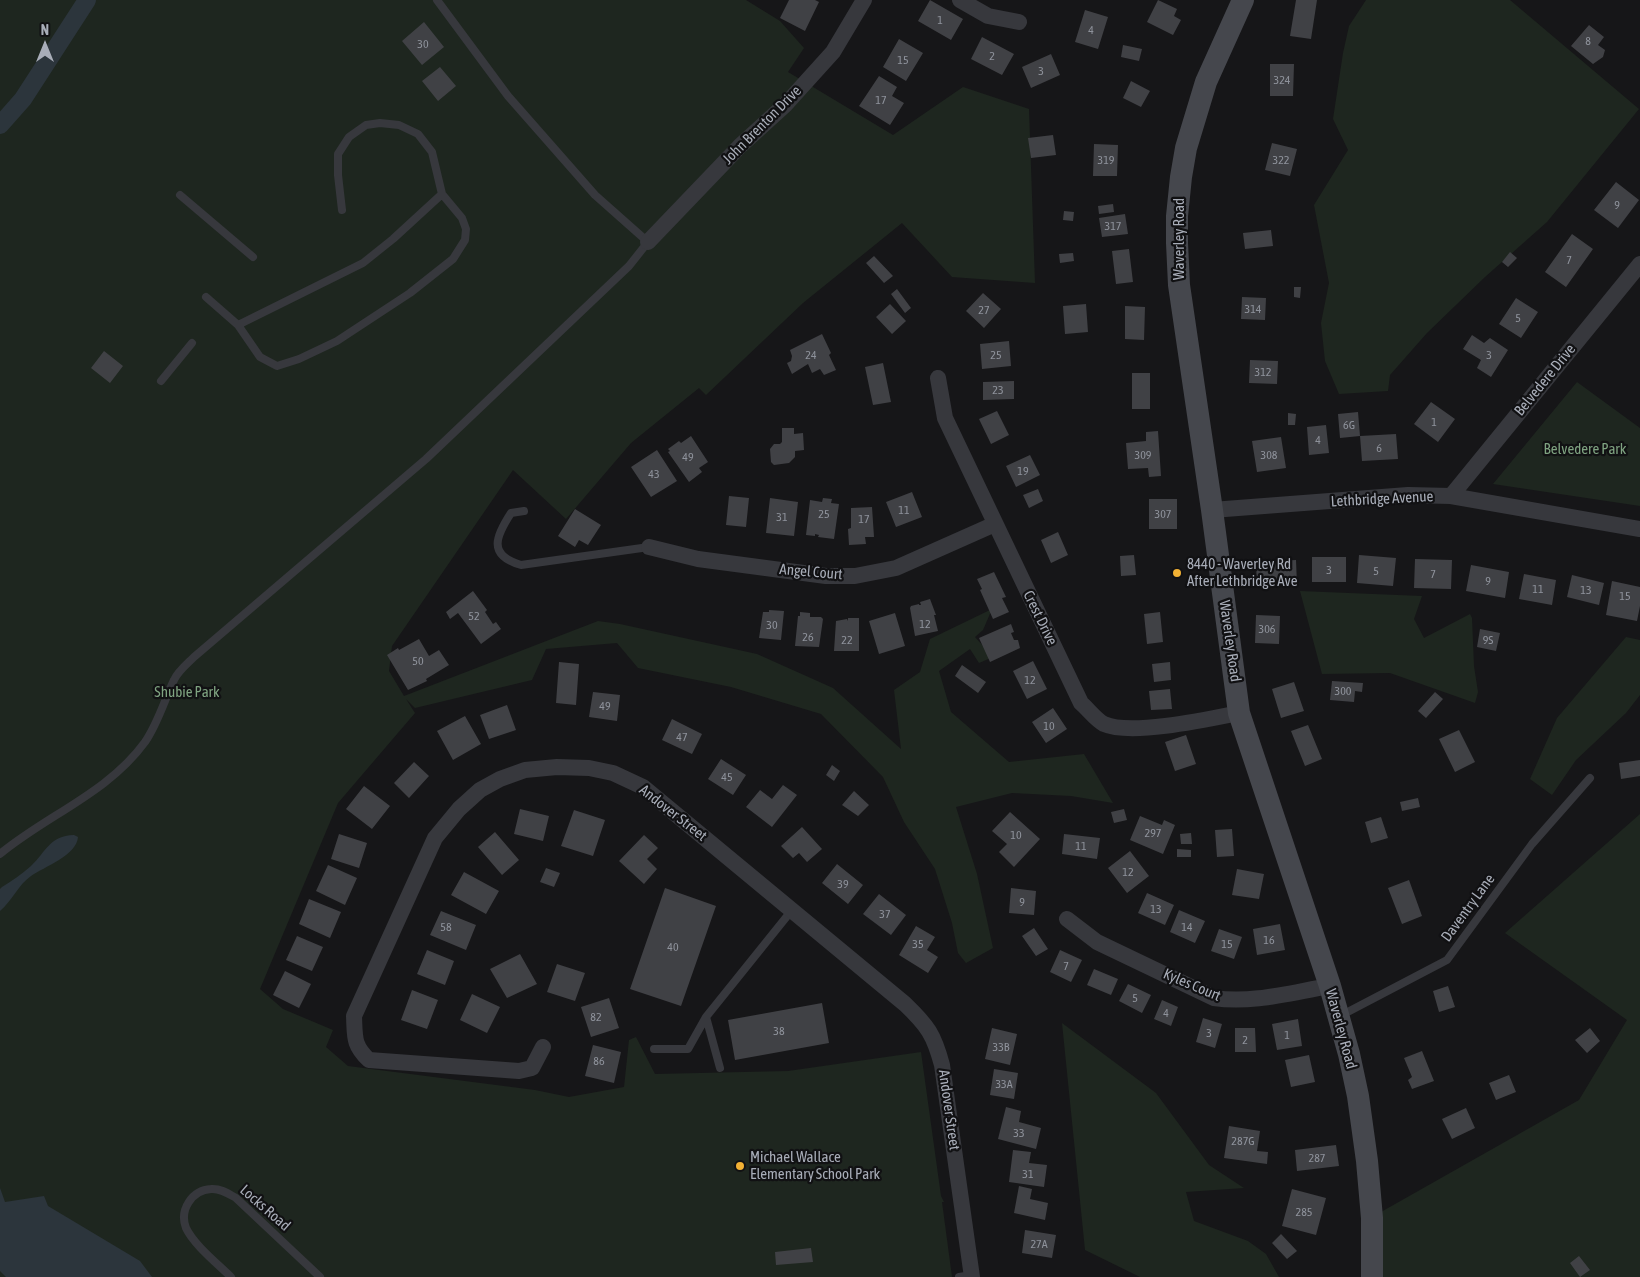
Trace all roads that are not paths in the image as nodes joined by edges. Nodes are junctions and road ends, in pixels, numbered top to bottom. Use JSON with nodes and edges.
{"nodes":[{"id":1,"x":437,"y":0,"type":"edge"},
{"id":2,"x":864,"y":0,"type":"edge"},
{"id":3,"x":960,"y":0,"type":"edge"},
{"id":4,"x":1243,"y":0,"type":"edge"},
{"id":5,"x":1019,"y":22,"type":"dead end"},
{"id":6,"x":442,"y":194,"type":"junction"},
{"id":7,"x":180,"y":195,"type":"dead end"},
{"id":8,"x":342,"y":210,"type":"dead end"},
{"id":9,"x":648,"y":242,"type":"junction"},
{"id":10,"x":253,"y":257,"type":"dead end"},
{"id":11,"x":1640,"y":264,"type":"edge"},
{"id":12,"x":206,"y":296,"type":"dead end"},
{"id":13,"x":238,"y":324,"type":"junction"},
{"id":14,"x":192,"y":343,"type":"dead end"},
{"id":15,"x":938,"y":378,"type":"dead end"},
{"id":16,"x":161,"y":381,"type":"dead end"},
{"id":17,"x":1451,"y":496,"type":"junction"},
{"id":18,"x":1212,"y":510,"type":"junction"},
{"id":19,"x":524,"y":511,"type":"dead end"},
{"id":20,"x":995,"y":524,"type":"junction"},
{"id":21,"x":1640,"y":529,"type":"edge"},
{"id":22,"x":650,"y":547,"type":"joint"},
{"id":23,"x":1239,"y":713,"type":"junction"},
{"id":24,"x":1590,"y":778,"type":"dead end"},
{"id":25,"x":0,"y":854,"type":"edge"},
{"id":26,"x":792,"y":910,"type":"junction"},
{"id":27,"x":1067,"y":919,"type":"dead end"},
{"id":28,"x":1330,"y":986,"type":"junction"},
{"id":29,"x":706,"y":1017,"type":"junction"},
{"id":30,"x":1339,"y":1017,"type":"junction"},
{"id":31,"x":543,"y":1047,"type":"dead end"},
{"id":32,"x":654,"y":1049,"type":"dead end"},
{"id":33,"x":720,"y":1068,"type":"dead end"},
{"id":34,"x":968,"y":1276,"type":"edge"},
{"id":35,"x":231,"y":1277,"type":"edge"},
{"id":36,"x":320,"y":1277,"type":"edge"},
{"id":37,"x":1372,"y":1277,"type":"edge"}],
"edges":[{"from":1,"to":9,"type":"lane"},
{"from":2,"to":9,"type":"street","name":"John Brenton Drive"},
{"from":3,"to":5,"type":"street"},
{"from":4,"to":18,"type":"main road","name":"Waverley Road"},
{"from":6,"to":8,"type":"lane"},
{"from":6,"to":13,"type":"lane"},
{"from":6,"to":13,"type":"lane"},
{"from":7,"to":10,"type":"lane"},
{"from":9,"to":25,"type":"lane"},
{"from":11,"to":17,"type":"street","name":"Belvedere Drive"},
{"from":12,"to":13,"type":"lane"},
{"from":14,"to":16,"type":"lane"},
{"from":15,"to":20,"type":"street","name":"Crest Drive"},
{"from":17,"to":18,"type":"street","name":"Lethbridge Avenue"},
{"from":17,"to":21,"type":"street","name":"Lethbridge Avenue"},
{"from":18,"to":23,"type":"main road","name":"Waverley Road"},
{"from":19,"to":22,"type":"lane"},
{"from":20,"to":22,"type":"street","name":"Angel Court"},
{"from":20,"to":23,"type":"street","name":"Crest Drive"},
{"from":23,"to":28,"type":"main road","name":"Waverley Road"},
{"from":24,"to":30,"type":"lane","name":"Daventry Lane"},
{"from":26,"to":29,"type":"lane"},
{"from":26,"to":31,"type":"street","name":"Andover Street"},
{"from":26,"to":34,"type":"street","name":"Andover Street"},
{"from":27,"to":28,"type":"street","name":"Kyles Court"},
{"from":28,"to":30,"type":"main road","name":"Waverley Road"},
{"from":29,"to":32,"type":"lane"},
{"from":29,"to":33,"type":"lane"},
{"from":30,"to":37,"type":"main road","name":"Waverley Road"},
{"from":35,"to":36,"type":"lane","name":"Locks Road"}]}
